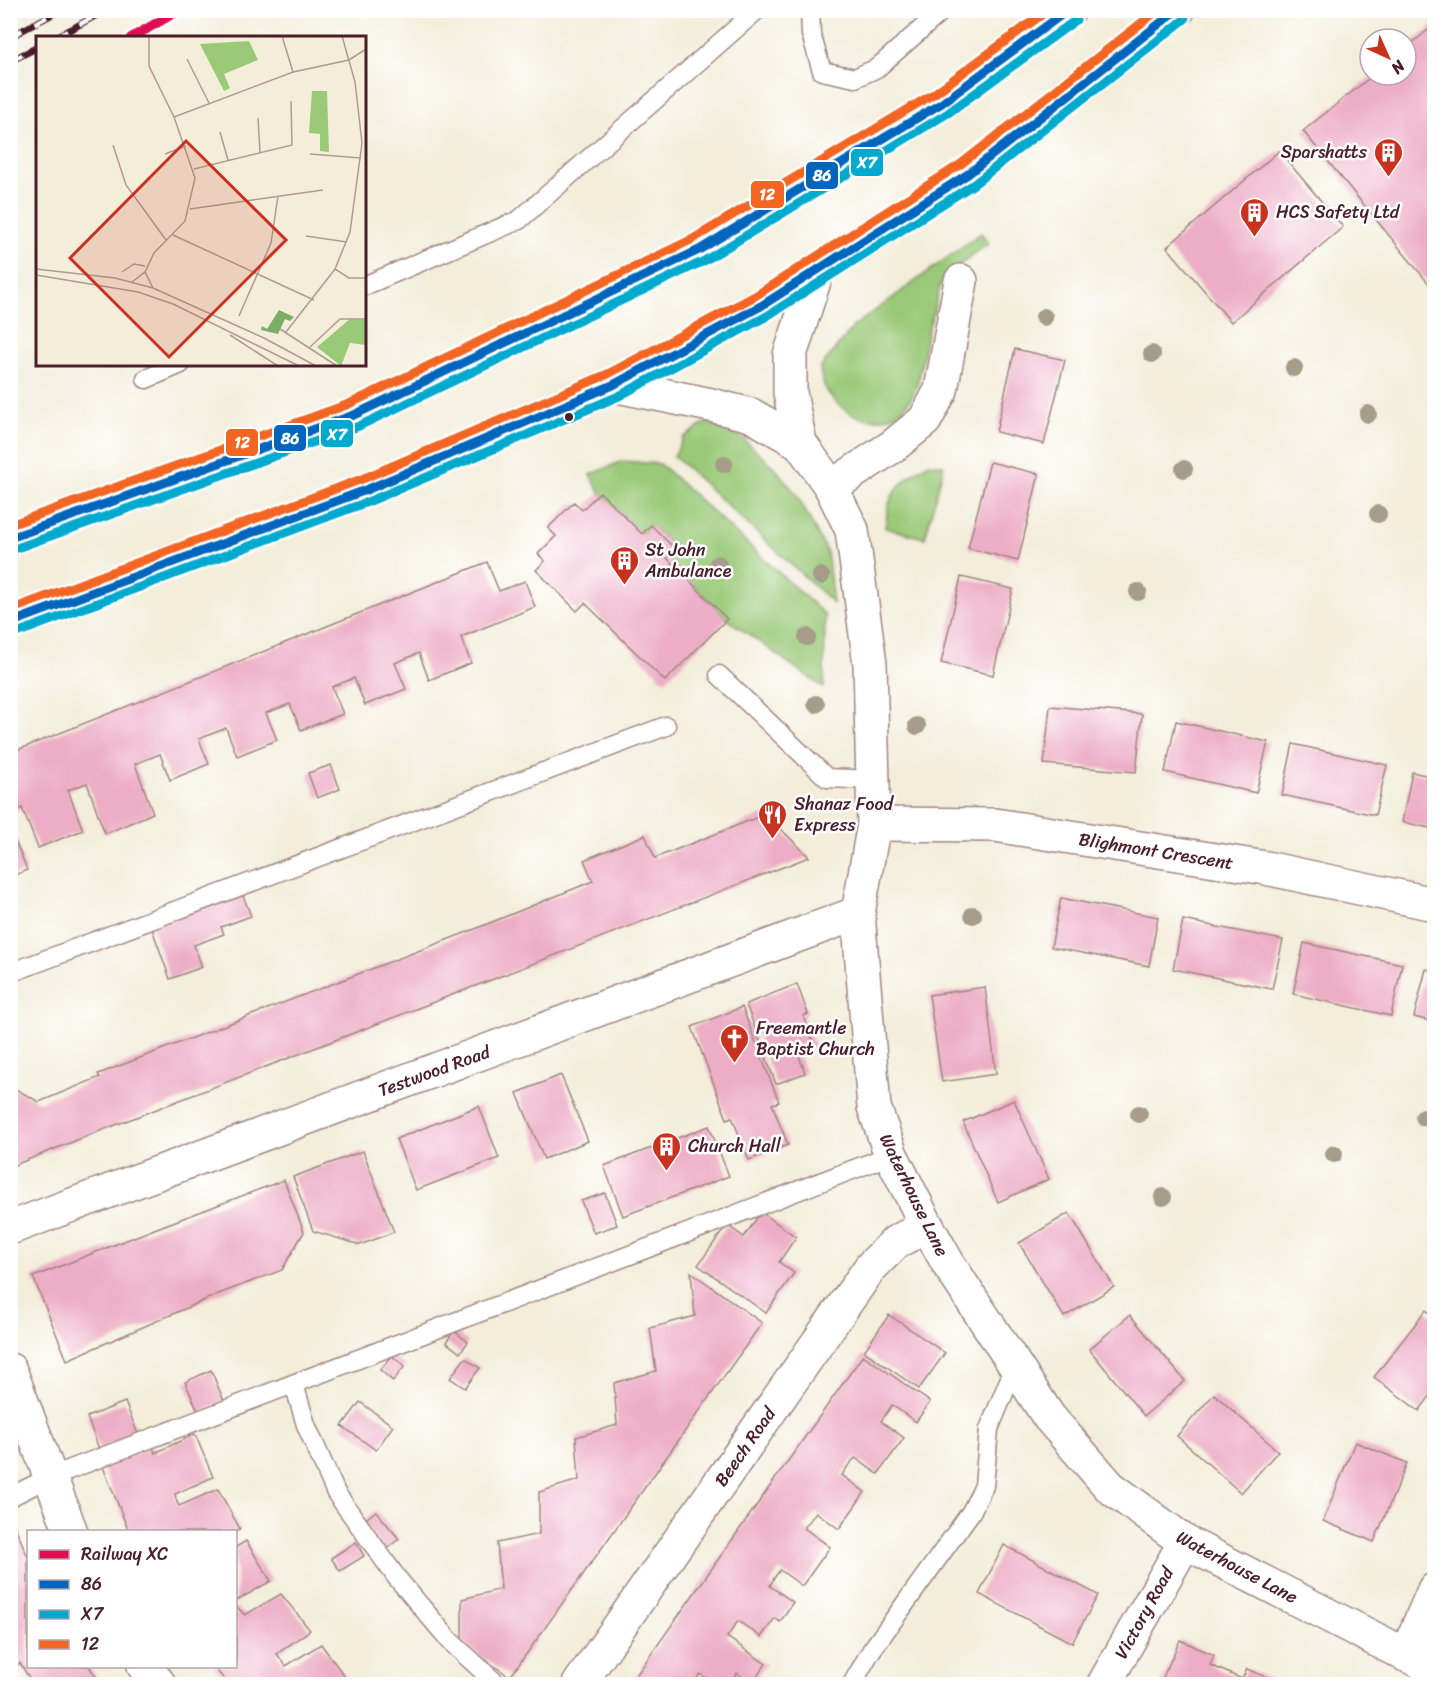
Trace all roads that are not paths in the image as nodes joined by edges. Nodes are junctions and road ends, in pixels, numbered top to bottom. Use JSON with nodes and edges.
{"nodes":[{"id":1,"x":758,"y":10,"type":"edge"},
{"id":2,"x":810,"y":10,"type":"edge"},
{"id":3,"x":943,"y":10,"type":"edge"},
{"id":4,"x":1069,"y":10,"type":"edge"},
{"id":5,"x":1178,"y":10,"type":"edge"},
{"id":6,"x":818,"y":269,"type":"junction"},
{"id":7,"x":961,"y":281,"type":"dead end"},
{"id":8,"x":366,"y":285,"type":"edge"},
{"id":9,"x":176,"y":366,"type":"edge"},
{"id":10,"x":146,"y":379,"type":"dead end"},
{"id":11,"x":613,"y":385,"type":"junction"},
{"id":12,"x":800,"y":443,"type":"junction"},
{"id":13,"x":831,"y":487,"type":"junction"},
{"id":14,"x":10,"y":538,"type":"edge"},
{"id":15,"x":10,"y":623,"type":"edge"},
{"id":16,"x":720,"y":675,"type":"dead end"},
{"id":17,"x":666,"y":726,"type":"dead end"},
{"id":18,"x":873,"y":780,"type":"junction"},
{"id":19,"x":874,"y":824,"type":"junction"},
{"id":20,"x":1434,"y":904,"type":"edge"},
{"id":21,"x":858,"y":913,"type":"junction"},
{"id":22,"x":10,"y":973,"type":"edge"},
{"id":23,"x":891,"y":1155,"type":"junction"},
{"id":24,"x":927,"y":1226,"type":"junction"},
{"id":25,"x":10,"y":1228,"type":"edge"},
{"id":26,"x":1015,"y":1366,"type":"junction"},
{"id":27,"x":10,"y":1370,"type":"edge"},
{"id":28,"x":294,"y":1384,"type":"junction"},
{"id":29,"x":50,"y":1477,"type":"junction"},
{"id":30,"x":10,"y":1497,"type":"edge"},
{"id":31,"x":70,"y":1530,"type":"edge"},
{"id":32,"x":1185,"y":1542,"type":"junction"},
{"id":33,"x":1434,"y":1590,"type":"edge"},
{"id":34,"x":1420,"y":1660,"type":"edge"},
{"id":35,"x":146,"y":1668,"type":"edge"},
{"id":36,"x":159,"y":1684,"type":"edge"},
{"id":37,"x":497,"y":1684,"type":"edge"},
{"id":38,"x":579,"y":1684,"type":"edge"},
{"id":39,"x":852,"y":1684,"type":"edge"},
{"id":40,"x":1104,"y":1684,"type":"edge"}],
"edges":[{"from":1,"to":8,"type":"lane"},
{"from":2,"to":3,"type":"lane"},
{"from":4,"to":14,"type":"main road"},
{"from":5,"to":6,"type":"main road"},
{"from":6,"to":11,"type":"main road"},
{"from":6,"to":12,"type":"main road"},
{"from":7,"to":13,"type":"main road"},
{"from":9,"to":10,"type":"lane"},
{"from":11,"to":12,"type":"main road"},
{"from":11,"to":15,"type":"main road"},
{"from":12,"to":13,"type":"main road","name":"Waterhouse Lane"},
{"from":13,"to":18,"type":"main road","name":"Waterhouse Lane"},
{"from":16,"to":18,"type":"lane"},
{"from":17,"to":22,"type":"lane"},
{"from":18,"to":19,"type":"main road","name":"Waterhouse Lane"},
{"from":19,"to":20,"type":"main road","name":"Blighmont Crescent"},
{"from":19,"to":21,"type":"main road","name":"Waterhouse Lane"},
{"from":21,"to":23,"type":"main road","name":"Waterhouse Lane"},
{"from":21,"to":25,"type":"main road","name":"Testwood Road"},
{"from":23,"to":24,"type":"main road","name":"Waterhouse Lane"},
{"from":23,"to":28,"type":"lane"},
{"from":24,"to":26,"type":"main road","name":"Waterhouse Lane"},
{"from":24,"to":38,"type":"main road","name":"Beech Road"},
{"from":26,"to":32,"type":"main road","name":"Waterhouse Lane"},
{"from":26,"to":39,"type":"lane"},
{"from":27,"to":29,"type":"main road"},
{"from":28,"to":29,"type":"lane"},
{"from":28,"to":37,"type":"lane"},
{"from":29,"to":30,"type":"lane"},
{"from":29,"to":31,"type":"main road"},
{"from":32,"to":34,"type":"main road","name":"Waterhouse Lane"},
{"from":32,"to":40,"type":"main road","name":"Victory Road"},
{"from":33,"to":34,"type":"main road"},
{"from":35,"to":36,"type":"main road"}]}
